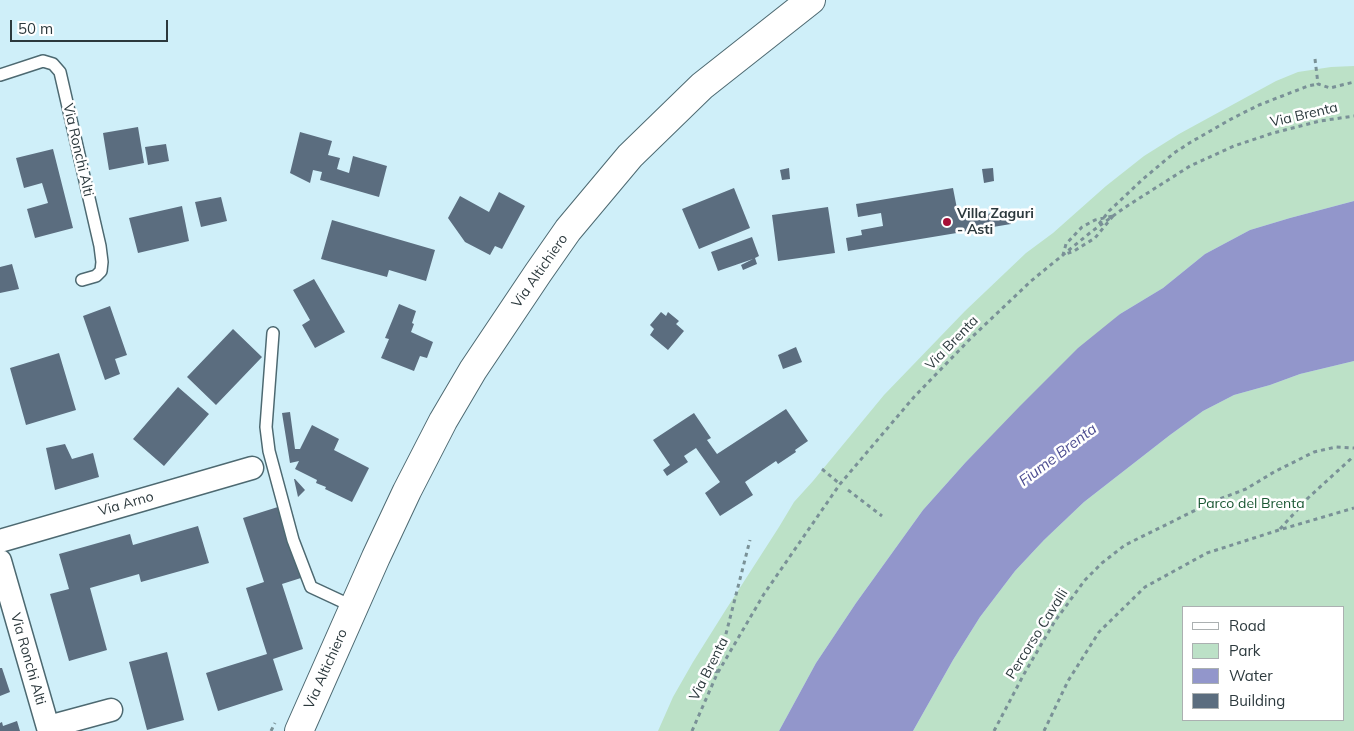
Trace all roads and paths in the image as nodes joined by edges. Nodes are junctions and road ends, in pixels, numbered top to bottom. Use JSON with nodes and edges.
{"nodes":[{"id":1,"x":811,"y":0,"type":"edge"},
{"id":2,"x":1315,"y":58,"type":"dead end"},
{"id":3,"x":0,"y":75,"type":"edge"},
{"id":4,"x":1354,"y":82,"type":"edge"},
{"id":5,"x":1318,"y":84,"type":"junction"},
{"id":6,"x":1354,"y":116,"type":"edge"},
{"id":7,"x":1112,"y":216,"type":"junction"},
{"id":8,"x":1096,"y":228,"type":"junction"},
{"id":9,"x":1063,"y":255,"type":"junction"},
{"id":10,"x":82,"y":280,"type":"dead end"},
{"id":11,"x":273,"y":334,"type":"dead end"},
{"id":12,"x":1354,"y":448,"type":"edge"},
{"id":13,"x":1354,"y":456,"type":"edge"},
{"id":14,"x":252,"y":468,"type":"dead end"},
{"id":15,"x":822,"y":469,"type":"dead end"},
{"id":16,"x":840,"y":484,"type":"junction"},
{"id":17,"x":848,"y":490,"type":"dead end"},
{"id":18,"x":1354,"y":508,"type":"edge"},
{"id":19,"x":882,"y":516,"type":"dead end"},
{"id":20,"x":1279,"y":530,"type":"junction"},
{"id":21,"x":750,"y":540,"type":"dead end"},
{"id":22,"x":0,"y":541,"type":"edge"},
{"id":23,"x":0,"y":561,"type":"edge"},
{"id":24,"x":354,"y":607,"type":"junction"},
{"id":25,"x":715,"y":680,"type":"junction"},
{"id":26,"x":111,"y":710,"type":"dead end"},
{"id":27,"x":49,"y":729,"type":"edge"},
{"id":28,"x":299,"y":731,"type":"edge"},
{"id":29,"x":692,"y":731,"type":"edge"},
{"id":30,"x":994,"y":731,"type":"edge"},
{"id":31,"x":1044,"y":731,"type":"edge"}],
"edges":[{"from":1,"to":24,"type":"street","name":"Via Altichiero"},
{"from":2,"to":5,"type":"path"},
{"from":3,"to":10,"type":"lane","name":"Via Ronchi Alti"},
{"from":4,"to":5,"type":"path"},
{"from":5,"to":8,"type":"path"},
{"from":6,"to":7,"type":"path","name":"Via Brenta"},
{"from":7,"to":8,"type":"path","name":"Via Brenta"},
{"from":7,"to":9,"type":"path"},
{"from":7,"to":9,"type":"path"},
{"from":8,"to":9,"type":"path","name":"Via Brenta"},
{"from":9,"to":16,"type":"path","name":"Via Brenta"},
{"from":11,"to":24,"type":"lane"},
{"from":12,"to":30,"type":"path","name":"Percorso Cavalli"},
{"from":13,"to":20,"type":"path"},
{"from":14,"to":22,"type":"street","name":"Via Arno"},
{"from":15,"to":16,"type":"path"},
{"from":16,"to":25,"type":"path","name":"Via Brenta"},
{"from":17,"to":19,"type":"path"},
{"from":18,"to":20,"type":"path"},
{"from":20,"to":31,"type":"path"},
{"from":21,"to":25,"type":"path"},
{"from":23,"to":27,"type":"street","name":"Via Ronchi Alti"},
{"from":24,"to":28,"type":"street","name":"Via Altichiero"},
{"from":25,"to":29,"type":"path","name":"Via Brenta"},
{"from":26,"to":27,"type":"street","name":"Via Ronchi Alti"}]}
